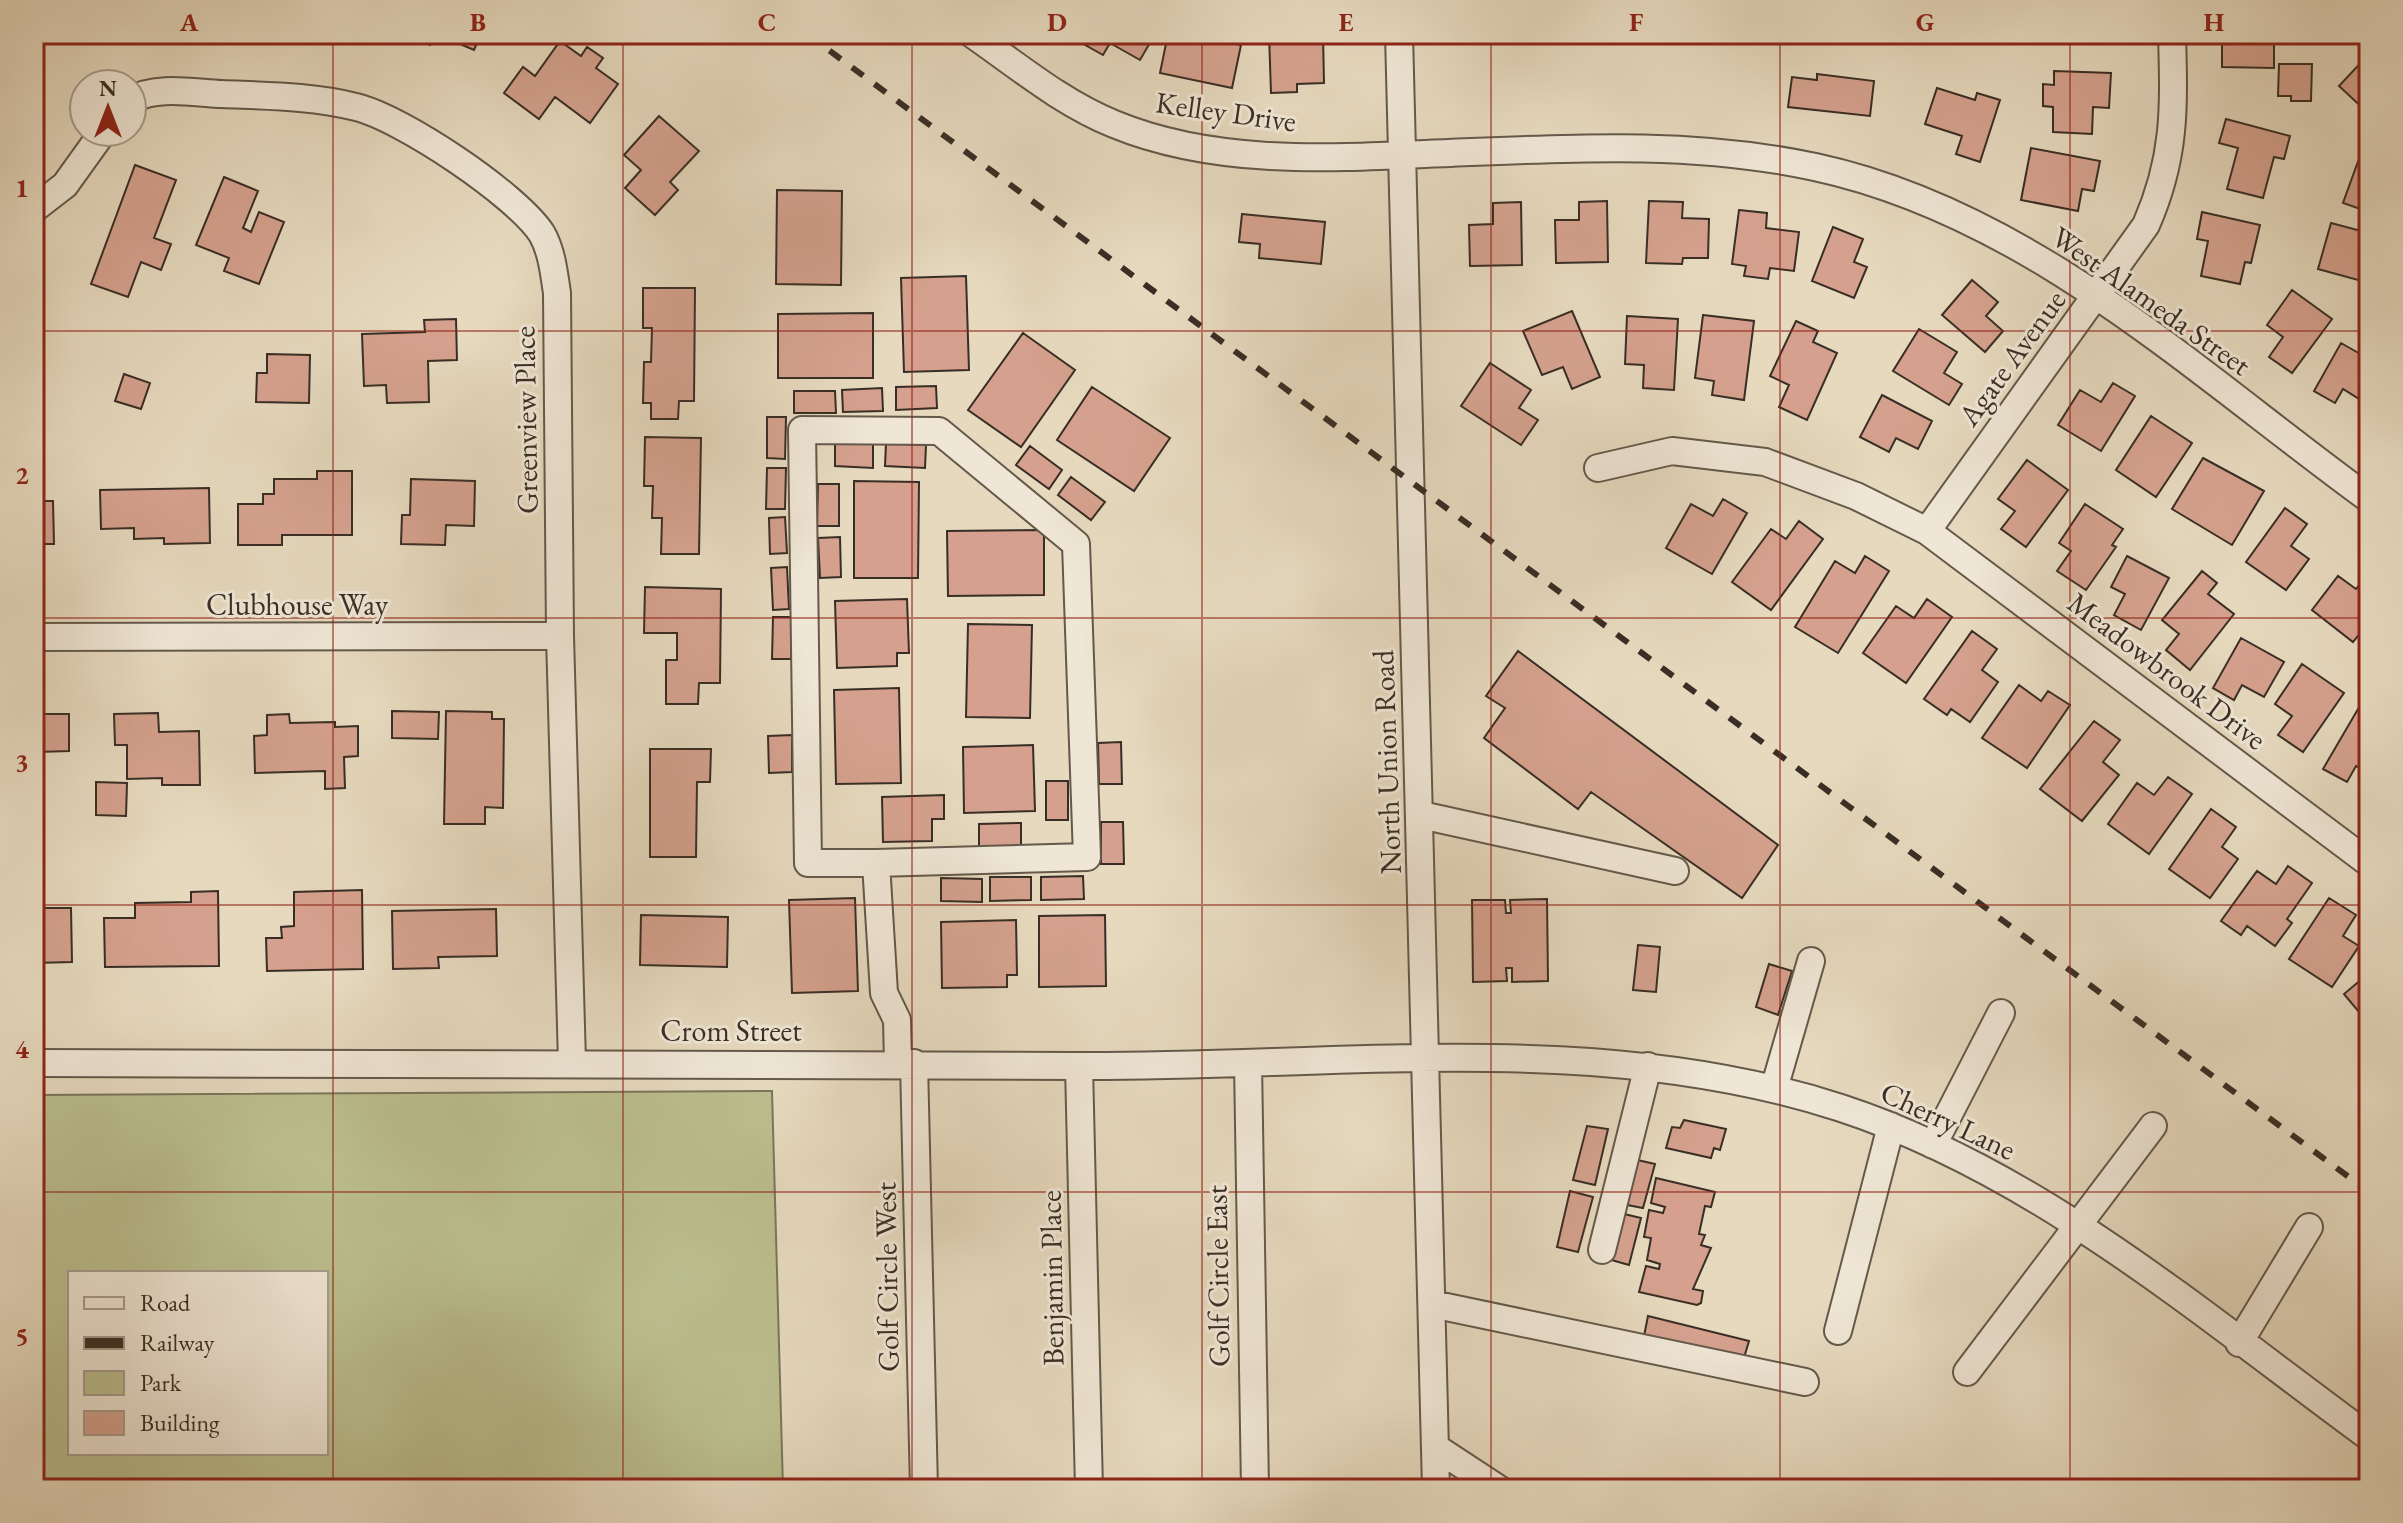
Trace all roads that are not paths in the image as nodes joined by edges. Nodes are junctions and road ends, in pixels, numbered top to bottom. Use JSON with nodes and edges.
{"nodes":[{"id":1,"x":972,"y":34,"type":"edge"},
{"id":2,"x":1399,"y":34,"type":"edge"},
{"id":3,"x":2172,"y":34,"type":"edge"},
{"id":4,"x":148,"y":94,"type":"edge"},
{"id":5,"x":92,"y":148,"type":"edge"},
{"id":6,"x":1402,"y":155,"type":"junction"},
{"id":7,"x":34,"y":209,"type":"edge"},
{"id":8,"x":2097,"y":295,"type":"junction"},
{"id":9,"x":1598,"y":468,"type":"dead end"},
{"id":10,"x":2365,"y":489,"type":"edge"},
{"id":11,"x":1927,"y":531,"type":"junction"},
{"id":12,"x":560,"y":636,"type":"junction"},
{"id":13,"x":34,"y":637,"type":"edge"},
{"id":14,"x":1421,"y":815,"type":"junction"},
{"id":15,"x":876,"y":863,"type":"junction"},
{"id":16,"x":2369,"y":863,"type":"edge"},
{"id":17,"x":1675,"y":871,"type":"dead end"},
{"id":18,"x":1811,"y":961,"type":"dead end"},
{"id":19,"x":2001,"y":1013,"type":"dead end"},
{"id":20,"x":1427,"y":1060,"type":"junction"},
{"id":21,"x":572,"y":1062,"type":"junction"},
{"id":22,"x":34,"y":1063,"type":"edge"},
{"id":23,"x":906,"y":1063,"type":"junction"},
{"id":24,"x":1248,"y":1063,"type":"junction"},
{"id":25,"x":1079,"y":1066,"type":"junction"},
{"id":26,"x":1648,"y":1066,"type":"junction"},
{"id":27,"x":1774,"y":1089,"type":"junction"},
{"id":28,"x":1891,"y":1126,"type":"junction"},
{"id":29,"x":2153,"y":1126,"type":"dead end"},
{"id":30,"x":1933,"y":1145,"type":"junction"},
{"id":31,"x":2309,"y":1227,"type":"dead end"},
{"id":32,"x":2079,"y":1228,"type":"junction"},
{"id":33,"x":1602,"y":1250,"type":"dead end"},
{"id":34,"x":1432,"y":1304,"type":"junction"},
{"id":35,"x":1838,"y":1331,"type":"dead end"},
{"id":36,"x":2239,"y":1343,"type":"junction"},
{"id":37,"x":1967,"y":1372,"type":"dead end"},
{"id":38,"x":1805,"y":1382,"type":"dead end"},
{"id":39,"x":2369,"y":1437,"type":"edge"},
{"id":40,"x":1435,"y":1447,"type":"junction"},
{"id":41,"x":924,"y":1489,"type":"edge"},
{"id":42,"x":1089,"y":1489,"type":"edge"},
{"id":43,"x":1255,"y":1489,"type":"edge"},
{"id":44,"x":1436,"y":1489,"type":"edge"},
{"id":45,"x":1499,"y":1489,"type":"edge"}],
"edges":[{"from":1,"to":6,"type":"street","name":"Kelley Drive"},
{"from":2,"to":6,"type":"street","name":"North Union Road"},
{"from":3,"to":8,"type":"street","name":"Agate Avenue"},
{"from":4,"to":12,"type":"street","name":"Greenview Place"},
{"from":5,"to":7,"type":"street"},
{"from":6,"to":8,"type":"street","name":"West Alameda Street"},
{"from":6,"to":14,"type":"street","name":"North Union Road"},
{"from":8,"to":10,"type":"street","name":"West Alameda Street"},
{"from":8,"to":11,"type":"street","name":"Agate Avenue"},
{"from":9,"to":11,"type":"street","name":"Meadowbrook Drive"},
{"from":11,"to":16,"type":"street","name":"Meadowbrook Drive"},
{"from":12,"to":13,"type":"street","name":"Clubhouse Way"},
{"from":12,"to":21,"type":"street","name":"Greenview Place"},
{"from":14,"to":17,"type":"street"},
{"from":14,"to":20,"type":"street","name":"North Union Road"},
{"from":15,"to":15,"type":"street"},
{"from":15,"to":23,"type":"street","name":"Golf Circle West"},
{"from":18,"to":27,"type":"street"},
{"from":19,"to":30,"type":"street"},
{"from":20,"to":24,"type":"street","name":"Crom Street"},
{"from":20,"to":26,"type":"street","name":"Cherry Lane"},
{"from":20,"to":34,"type":"street","name":"North Union Road"},
{"from":21,"to":22,"type":"street","name":"Crom Street"},
{"from":21,"to":23,"type":"street","name":"Crom Street"},
{"from":23,"to":25,"type":"street","name":"Crom Street"},
{"from":23,"to":41,"type":"street","name":"Golf Circle West"},
{"from":24,"to":25,"type":"street","name":"Crom Street"},
{"from":24,"to":43,"type":"street","name":"Golf Circle East"},
{"from":25,"to":42,"type":"street","name":"Benjamin Place"},
{"from":26,"to":27,"type":"street","name":"Cherry Lane"},
{"from":26,"to":33,"type":"street"},
{"from":27,"to":28,"type":"street","name":"Cherry Lane"},
{"from":28,"to":30,"type":"street","name":"Cherry Lane"},
{"from":28,"to":35,"type":"street"},
{"from":29,"to":32,"type":"street"},
{"from":30,"to":32,"type":"street","name":"Cherry Lane"},
{"from":31,"to":36,"type":"street"},
{"from":32,"to":36,"type":"street","name":"Cherry Lane"},
{"from":32,"to":37,"type":"street"},
{"from":34,"to":38,"type":"street"},
{"from":34,"to":40,"type":"street","name":"North Union Road"},
{"from":36,"to":39,"type":"street","name":"Cherry Lane"},
{"from":40,"to":44,"type":"street","name":"North Union Road"},
{"from":40,"to":45,"type":"street"}]}
